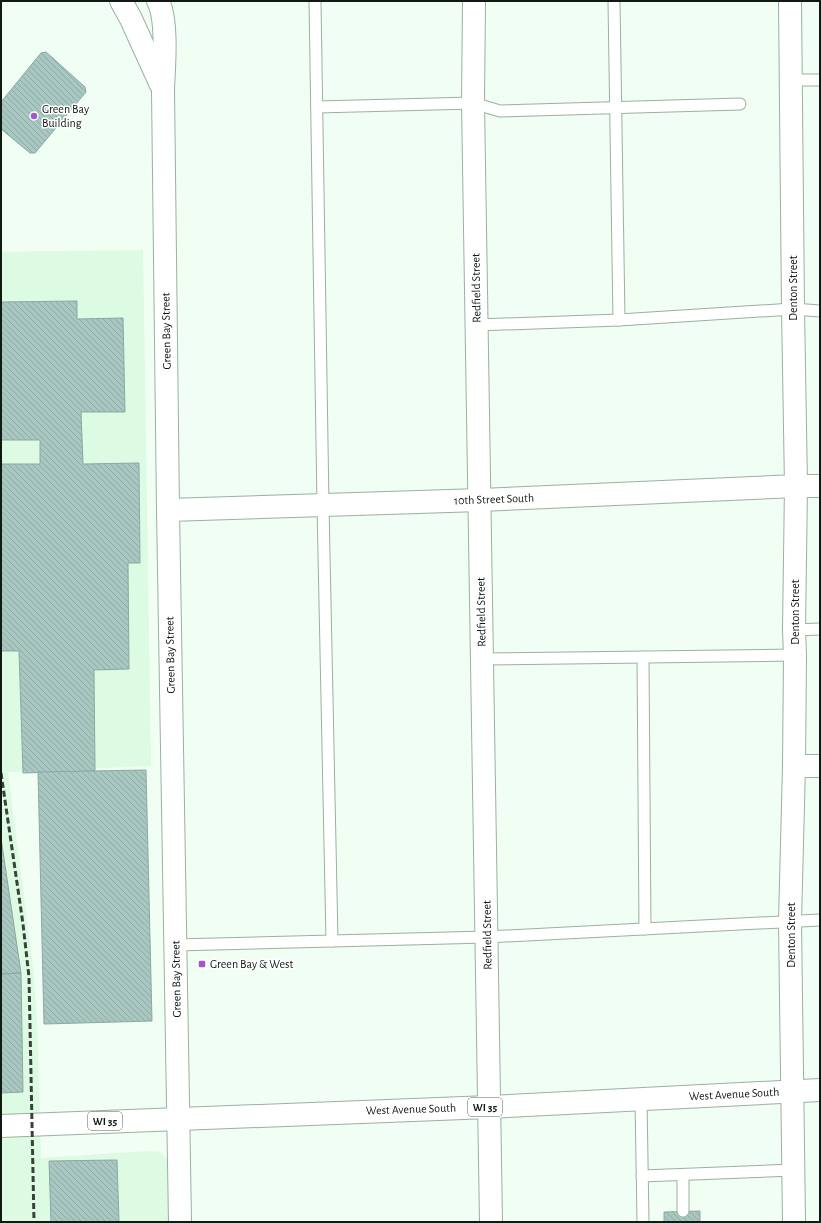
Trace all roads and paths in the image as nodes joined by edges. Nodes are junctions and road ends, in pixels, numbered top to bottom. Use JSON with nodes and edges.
{"nodes":[{"id":1,"x":121,"y":1,"type":"edge"},
{"id":2,"x":158,"y":1,"type":"edge"},
{"id":3,"x":315,"y":1,"type":"edge"},
{"id":4,"x":474,"y":1,"type":"edge"},
{"id":5,"x":614,"y":1,"type":"edge"},
{"id":6,"x":790,"y":1,"type":"edge"},
{"id":7,"x":792,"y":80,"type":"junction"},
{"id":8,"x":820,"y":80,"type":"edge"},
{"id":9,"x":163,"y":89,"type":"junction"},
{"id":10,"x":473,"y":103,"type":"junction"},
{"id":11,"x":740,"y":104,"type":"dead end"},
{"id":12,"x":317,"y":107,"type":"junction"},
{"id":13,"x":615,"y":108,"type":"junction"},
{"id":14,"x":792,"y":310,"type":"junction"},
{"id":15,"x":820,"y":311,"type":"edge"},
{"id":16,"x":619,"y":320,"type":"junction"},
{"id":17,"x":477,"y":325,"type":"junction"},
{"id":18,"x":796,"y":486,"type":"junction"},
{"id":19,"x":820,"y":486,"type":"edge"},
{"id":20,"x":480,"y":500,"type":"junction"},
{"id":21,"x":323,"y":505,"type":"junction"},
{"id":22,"x":168,"y":510,"type":"junction"},
{"id":23,"x":820,"y":629,"type":"edge"},
{"id":24,"x":794,"y":630,"type":"junction"},
{"id":25,"x":795,"y":655,"type":"junction"},
{"id":26,"x":643,"y":657,"type":"junction"},
{"id":27,"x":482,"y":659,"type":"junction"},
{"id":28,"x":794,"y":766,"type":"junction"},
{"id":29,"x":820,"y":766,"type":"edge"},
{"id":30,"x":820,"y":920,"type":"edge"},
{"id":31,"x":790,"y":921,"type":"junction"},
{"id":32,"x":645,"y":929,"type":"junction"},
{"id":33,"x":487,"y":937,"type":"junction"},
{"id":34,"x":332,"y":941,"type":"junction"},
{"id":35,"x":175,"y":945,"type":"junction"},
{"id":36,"x":820,"y":1090,"type":"edge"},
{"id":37,"x":792,"y":1091,"type":"junction"},
{"id":38,"x":641,"y":1098,"type":"junction"},
{"id":39,"x":489,"y":1106,"type":"junction"},
{"id":40,"x":178,"y":1118,"type":"junction"},
{"id":41,"x":1,"y":1126,"type":"edge"},
{"id":42,"x":793,"y":1170,"type":"junction"},
{"id":43,"x":683,"y":1174,"type":"junction"},
{"id":44,"x":642,"y":1176,"type":"junction"},
{"id":45,"x":683,"y":1211,"type":"dead end"},
{"id":46,"x":180,"y":1222,"type":"edge"},
{"id":47,"x":491,"y":1222,"type":"edge"},
{"id":48,"x":643,"y":1222,"type":"edge"},
{"id":49,"x":794,"y":1222,"type":"edge"}],
"edges":[{"from":1,"to":9,"type":"street","name":"Green Bay Street"},
{"from":2,"to":9,"type":"street","name":"Green Bay Street"},
{"from":3,"to":12,"type":"lane"},
{"from":4,"to":10,"type":"street","name":"Redfield Street"},
{"from":5,"to":13,"type":"lane"},
{"from":6,"to":7,"type":"street","name":"Denton Street"},
{"from":7,"to":8,"type":"lane"},
{"from":7,"to":14,"type":"street","name":"Denton Street"},
{"from":9,"to":22,"type":"street","name":"Green Bay Street"},
{"from":10,"to":12,"type":"lane"},
{"from":10,"to":13,"type":"lane"},
{"from":10,"to":17,"type":"street","name":"Redfield Street"},
{"from":11,"to":13,"type":"lane"},
{"from":12,"to":21,"type":"lane"},
{"from":13,"to":16,"type":"lane"},
{"from":14,"to":15,"type":"lane"},
{"from":14,"to":16,"type":"lane"},
{"from":14,"to":18,"type":"street","name":"Denton Street"},
{"from":16,"to":17,"type":"lane"},
{"from":17,"to":20,"type":"street","name":"Redfield Street"},
{"from":18,"to":19,"type":"street","name":"10th Street South"},
{"from":18,"to":20,"type":"street","name":"10th Street South"},
{"from":18,"to":24,"type":"street","name":"Denton Street"},
{"from":20,"to":21,"type":"street","name":"10th Street South"},
{"from":20,"to":27,"type":"street","name":"Redfield Street"},
{"from":21,"to":22,"type":"street","name":"10th Street South"},
{"from":21,"to":34,"type":"lane"},
{"from":22,"to":35,"type":"street","name":"Green Bay Street"},
{"from":23,"to":24,"type":"lane"},
{"from":24,"to":25,"type":"street","name":"Denton Street"},
{"from":25,"to":26,"type":"lane"},
{"from":25,"to":28,"type":"street","name":"Denton Street"},
{"from":26,"to":27,"type":"lane"},
{"from":26,"to":32,"type":"lane"},
{"from":27,"to":33,"type":"street","name":"Redfield Street"},
{"from":28,"to":29,"type":"street"},
{"from":28,"to":31,"type":"street","name":"Denton Street"},
{"from":30,"to":31,"type":"lane"},
{"from":31,"to":32,"type":"lane"},
{"from":31,"to":37,"type":"street","name":"Denton Street"},
{"from":32,"to":33,"type":"lane"},
{"from":33,"to":34,"type":"lane"},
{"from":33,"to":39,"type":"street","name":"Redfield Street"},
{"from":34,"to":35,"type":"lane"},
{"from":35,"to":40,"type":"street","name":"Green Bay Street"},
{"from":36,"to":37,"type":"street","name":"West Avenue South","number":"WI 35"},
{"from":37,"to":38,"type":"street","name":"West Avenue South","number":"WI 35"},
{"from":37,"to":42,"type":"street","name":"Denton Street"},
{"from":38,"to":39,"type":"street","name":"West Avenue South","number":"WI 35"},
{"from":38,"to":44,"type":"lane"},
{"from":39,"to":40,"type":"street","name":"West Avenue South","number":"WI 35"},
{"from":39,"to":47,"type":"street","name":"Redfield Street"},
{"from":40,"to":41,"type":"street","name":"West Avenue South","number":"WI 35"},
{"from":40,"to":46,"type":"street","name":"Green Bay Street"},
{"from":42,"to":43,"type":"lane"},
{"from":42,"to":49,"type":"street","name":"Denton Street"},
{"from":43,"to":44,"type":"lane"},
{"from":43,"to":45,"type":"lane"},
{"from":44,"to":48,"type":"lane"}]}
